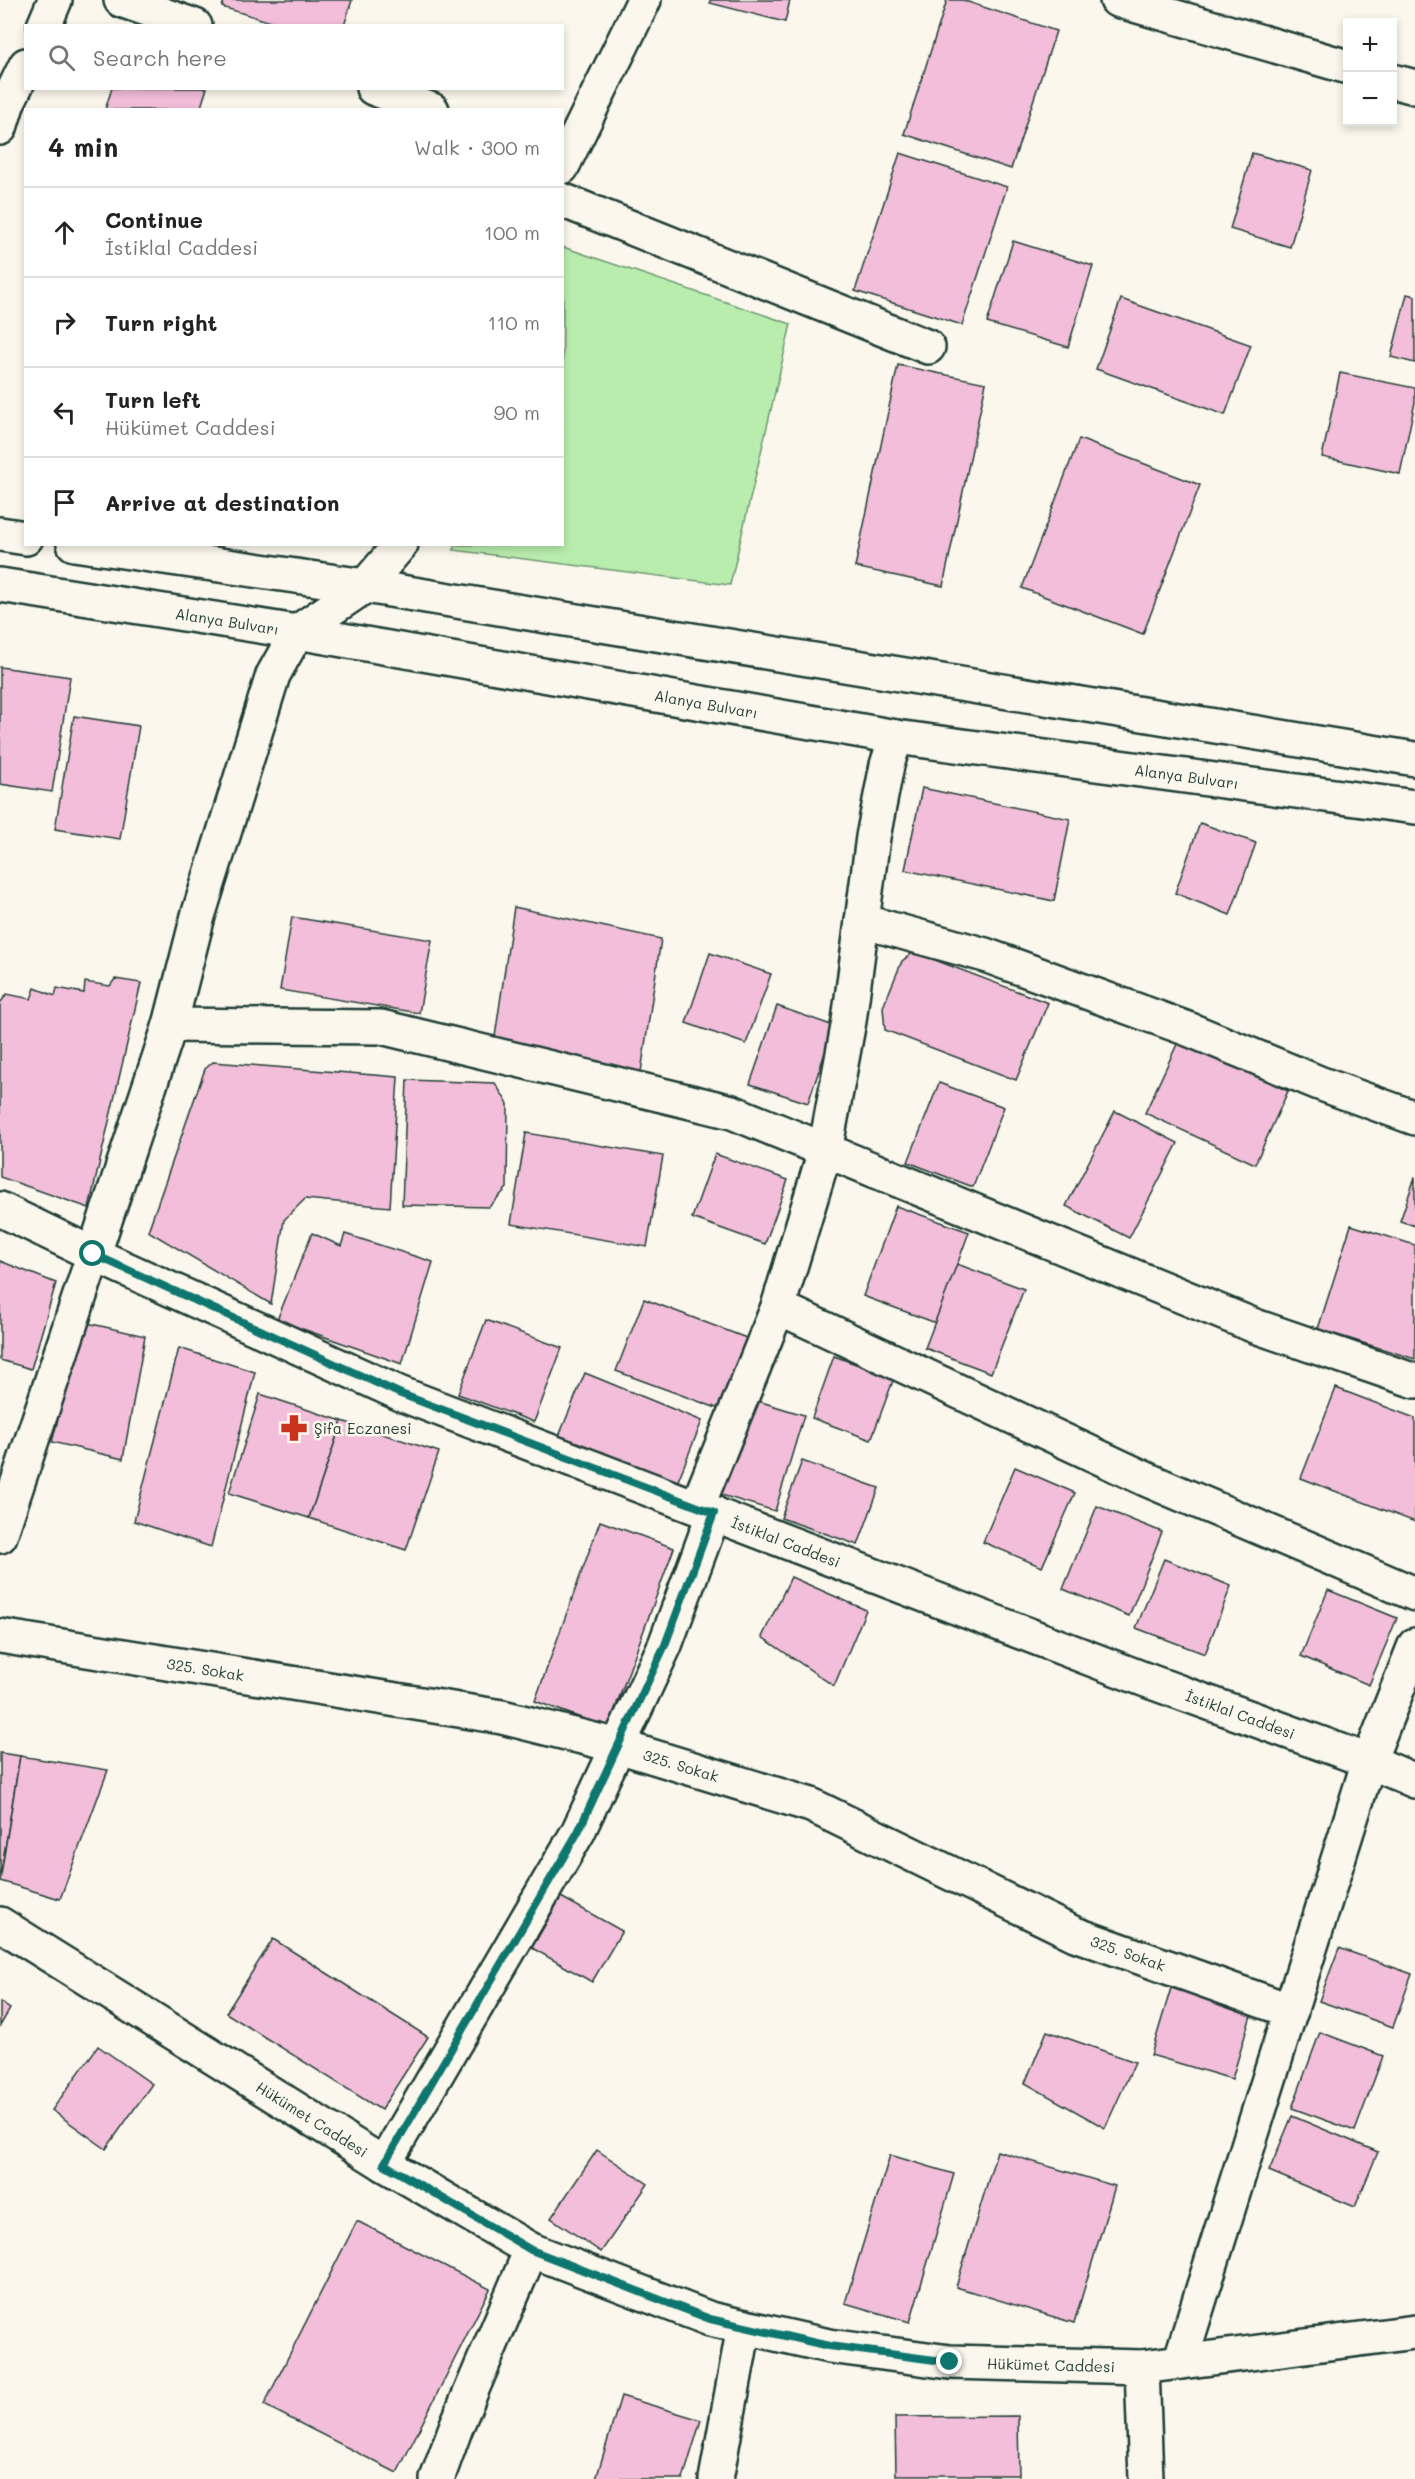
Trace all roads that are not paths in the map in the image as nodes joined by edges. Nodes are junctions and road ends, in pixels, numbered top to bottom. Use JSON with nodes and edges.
{"nodes":[{"id":1,"x":55,"y":0,"type":"edge"},
{"id":2,"x":122,"y":0,"type":"edge"},
{"id":3,"x":644,"y":0,"type":"edge"},
{"id":4,"x":1117,"y":0,"type":"edge"},
{"id":5,"x":45,"y":24,"type":"edge"},
{"id":6,"x":189,"y":24,"type":"edge"},
{"id":7,"x":1343,"y":67,"type":"edge"},
{"id":8,"x":24,"y":69,"type":"edge"},
{"id":9,"x":1397,"y":82,"type":"edge"},
{"id":10,"x":1415,"y":87,"type":"edge"},
{"id":11,"x":378,"y":90,"type":"edge"},
{"id":12,"x":427,"y":108,"type":"edge"},
{"id":13,"x":0,"y":128,"type":"edge"},
{"id":14,"x":564,"y":160,"type":"edge"},
{"id":15,"x":564,"y":201,"type":"edge"},
{"id":16,"x":928,"y":347,"type":"dead end"},
{"id":17,"x":0,"y":534,"type":"edge"},
{"id":18,"x":24,"y":538,"type":"edge"},
{"id":19,"x":88,"y":546,"type":"edge"},
{"id":20,"x":399,"y":546,"type":"edge"},
{"id":21,"x":0,"y":585,"type":"edge"},
{"id":22,"x":365,"y":586,"type":"junction"},
{"id":23,"x":297,"y":632,"type":"junction"},
{"id":24,"x":896,"y":737,"type":"junction"},
{"id":25,"x":1415,"y":759,"type":"edge"},
{"id":26,"x":1415,"y":807,"type":"edge"},
{"id":27,"x":862,"y":921,"type":"junction"},
{"id":28,"x":170,"y":1025,"type":"junction"},
{"id":29,"x":1415,"y":1118,"type":"edge"},
{"id":30,"x":825,"y":1151,"type":"junction"},
{"id":31,"x":0,"y":1209,"type":"edge"},
{"id":32,"x":93,"y":1254,"type":"junction"},
{"id":33,"x":778,"y":1307,"type":"junction"},
{"id":34,"x":1415,"y":1381,"type":"edge"},
{"id":35,"x":706,"y":1510,"type":"junction"},
{"id":36,"x":0,"y":1536,"type":"edge"},
{"id":37,"x":1415,"y":1594,"type":"edge"},
{"id":38,"x":0,"y":1636,"type":"edge"},
{"id":39,"x":1415,"y":1645,"type":"edge"},
{"id":40,"x":618,"y":1746,"type":"junction"},
{"id":41,"x":1370,"y":1761,"type":"junction"},
{"id":42,"x":1415,"y":1781,"type":"edge"},
{"id":43,"x":0,"y":1924,"type":"edge"},
{"id":44,"x":1291,"y":2011,"type":"junction"},
{"id":45,"x":384,"y":2164,"type":"junction"},
{"id":46,"x":531,"y":2250,"type":"junction"},
{"id":47,"x":744,"y":2326,"type":"junction"},
{"id":48,"x":1415,"y":2332,"type":"edge"},
{"id":49,"x":1180,"y":2362,"type":"junction"},
{"id":50,"x":1142,"y":2367,"type":"junction"},
{"id":51,"x":437,"y":2479,"type":"edge"},
{"id":52,"x":716,"y":2479,"type":"edge"},
{"id":53,"x":1146,"y":2479,"type":"edge"}],
"edges":[{"from":1,"to":5,"type":"street"},
{"from":2,"to":6,"type":"street"},
{"from":3,"to":14,"type":"street"},
{"from":4,"to":7,"type":"street"},
{"from":8,"to":13,"type":"street"},
{"from":9,"to":10,"type":"street"},
{"from":11,"to":12,"type":"street"},
{"from":15,"to":16,"type":"street"},
{"from":17,"to":18,"type":"street"},
{"from":19,"to":22,"type":"street"},
{"from":20,"to":22,"type":"street"},
{"from":21,"to":23,"type":"street","name":"Alanya Bulvarı"},
{"from":22,"to":23,"type":"street"},
{"from":22,"to":25,"type":"street"},
{"from":23,"to":24,"type":"street","name":"Alanya Bulvarı"},
{"from":23,"to":28,"type":"street"},
{"from":24,"to":26,"type":"street","name":"Alanya Bulvarı"},
{"from":24,"to":27,"type":"street"},
{"from":27,"to":29,"type":"street"},
{"from":27,"to":30,"type":"street"},
{"from":28,"to":30,"type":"street"},
{"from":28,"to":32,"type":"street"},
{"from":30,"to":33,"type":"street"},
{"from":30,"to":34,"type":"street"},
{"from":31,"to":32,"type":"street","name":"İstiklal Caddesi"},
{"from":32,"to":35,"type":"street","name":"İstiklal Caddesi"},
{"from":32,"to":36,"type":"street"},
{"from":33,"to":35,"type":"street"},
{"from":33,"to":37,"type":"street"},
{"from":35,"to":40,"type":"street"},
{"from":35,"to":41,"type":"street","name":"İstiklal Caddesi"},
{"from":38,"to":40,"type":"street","name":"325. Sokak"},
{"from":39,"to":41,"type":"street"},
{"from":40,"to":44,"type":"street","name":"325. Sokak"},
{"from":40,"to":45,"type":"street"},
{"from":41,"to":42,"type":"street","name":"İstiklal Caddesi"},
{"from":41,"to":44,"type":"street"},
{"from":43,"to":45,"type":"street","name":"Hükümet Caddesi"},
{"from":44,"to":49,"type":"street"},
{"from":45,"to":46,"type":"street","name":"Hükümet Caddesi"},
{"from":46,"to":47,"type":"street","name":"Hükümet Caddesi"},
{"from":46,"to":51,"type":"street"},
{"from":47,"to":50,"type":"street","name":"Hükümet Caddesi"},
{"from":47,"to":52,"type":"street"},
{"from":48,"to":49,"type":"street","name":"Hükümet Caddesi"},
{"from":49,"to":50,"type":"street","name":"Hükümet Caddesi"},
{"from":50,"to":53,"type":"street"}]}
